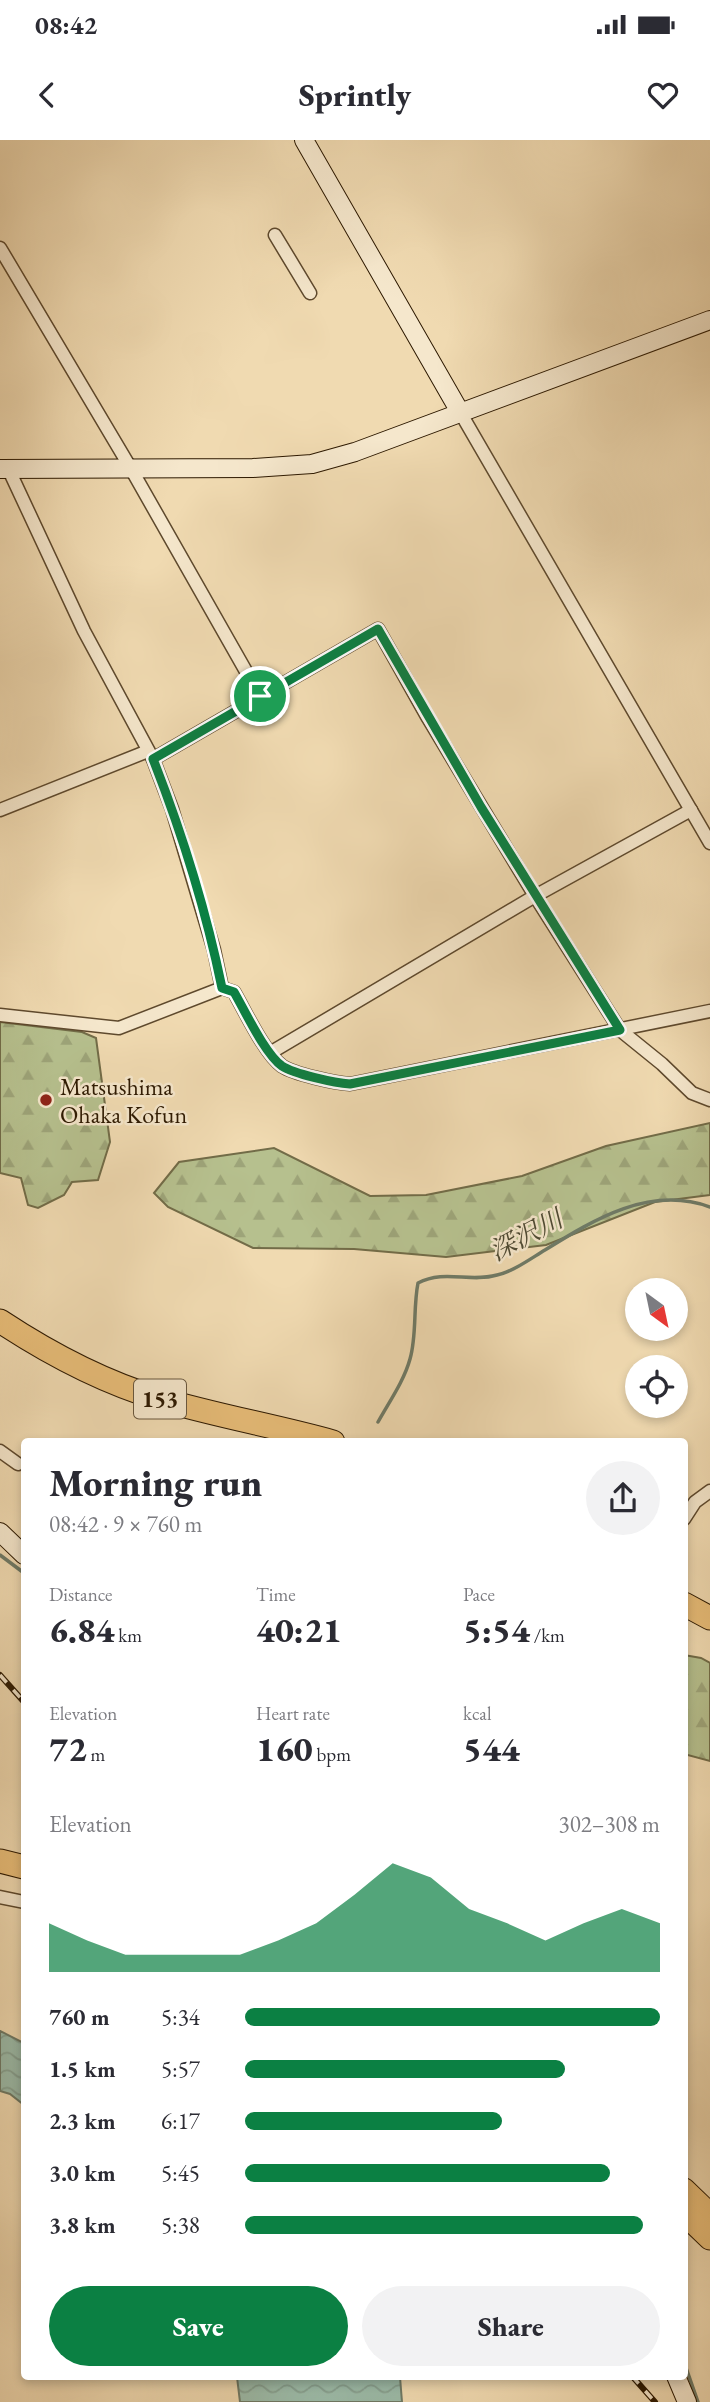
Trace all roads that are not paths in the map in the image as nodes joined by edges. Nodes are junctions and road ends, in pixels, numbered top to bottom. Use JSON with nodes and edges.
{"nodes":[{"id":1,"x":304,"y":140,"type":"edge"},
{"id":2,"x":275,"y":235,"type":"dead end"},
{"id":3,"x":0,"y":248,"type":"edge"},
{"id":4,"x":310,"y":293,"type":"dead end"},
{"id":5,"x":710,"y":320,"type":"edge"},
{"id":6,"x":460,"y":412,"type":"junction"},
{"id":7,"x":130,"y":467,"type":"junction"},
{"id":8,"x":4,"y":468,"type":"edge"},
{"id":9,"x":260,"y":696,"type":"junction"},
{"id":10,"x":150,"y":755,"type":"junction"},
{"id":11,"x":0,"y":810,"type":"edge"},
{"id":12,"x":691,"y":810,"type":"junction"},
{"id":13,"x":710,"y":843,"type":"edge"},
{"id":14,"x":535,"y":896,"type":"junction"},
{"id":15,"x":222,"y":988,"type":"junction"},
{"id":16,"x":710,"y":1011,"type":"edge"},
{"id":17,"x":0,"y":1015,"type":"edge"},
{"id":18,"x":620,"y":1030,"type":"junction"},
{"id":19,"x":270,"y":1053,"type":"junction"},
{"id":20,"x":710,"y":1100,"type":"edge"},
{"id":21,"x":0,"y":1321,"type":"edge"},
{"id":22,"x":317,"y":1438,"type":"edge"},
{"id":23,"x":0,"y":1451,"type":"edge"},
{"id":24,"x":18,"y":1464,"type":"dead end"},
{"id":25,"x":710,"y":1491,"type":"edge"},
{"id":26,"x":688,"y":1513,"type":"edge"},
{"id":27,"x":0,"y":1532,"type":"edge"},
{"id":28,"x":21,"y":1552,"type":"edge"},
{"id":29,"x":688,"y":1606,"type":"edge"},
{"id":30,"x":710,"y":1618,"type":"edge"},
{"id":31,"x":0,"y":1861,"type":"edge"},
{"id":32,"x":21,"y":1866,"type":"edge"},
{"id":33,"x":0,"y":1896,"type":"edge"},
{"id":34,"x":21,"y":1901,"type":"edge"},
{"id":35,"x":691,"y":2209,"type":"edge"},
{"id":36,"x":710,"y":2238,"type":"edge"},
{"id":37,"x":678,"y":2380,"type":"edge"},
{"id":38,"x":687,"y":2402,"type":"edge"}],
"edges":[{"from":1,"to":6,"type":"street"},
{"from":2,"to":4,"type":"street"},
{"from":3,"to":7,"type":"street"},
{"from":5,"to":6,"type":"street"},
{"from":6,"to":7,"type":"street"},
{"from":6,"to":12,"type":"street"},
{"from":7,"to":8,"type":"street"},
{"from":7,"to":9,"type":"street"},
{"from":8,"to":10,"type":"street"},
{"from":9,"to":10,"type":"street"},
{"from":9,"to":14,"type":"street"},
{"from":10,"to":11,"type":"street"},
{"from":10,"to":15,"type":"street"},
{"from":12,"to":13,"type":"street"},
{"from":12,"to":14,"type":"street"},
{"from":14,"to":18,"type":"street"},
{"from":14,"to":19,"type":"street"},
{"from":15,"to":17,"type":"street"},
{"from":15,"to":19,"type":"street"},
{"from":16,"to":18,"type":"street"},
{"from":18,"to":19,"type":"street"},
{"from":18,"to":20,"type":"street"},
{"from":21,"to":22,"type":"highway","number":"153"},
{"from":23,"to":24,"type":"street"},
{"from":25,"to":26,"type":"street"},
{"from":27,"to":28,"type":"street"},
{"from":29,"to":30,"type":"highway"},
{"from":31,"to":32,"type":"highway"},
{"from":33,"to":34,"type":"street"},
{"from":35,"to":36,"type":"highway"},
{"from":37,"to":38,"type":"street"}]}
